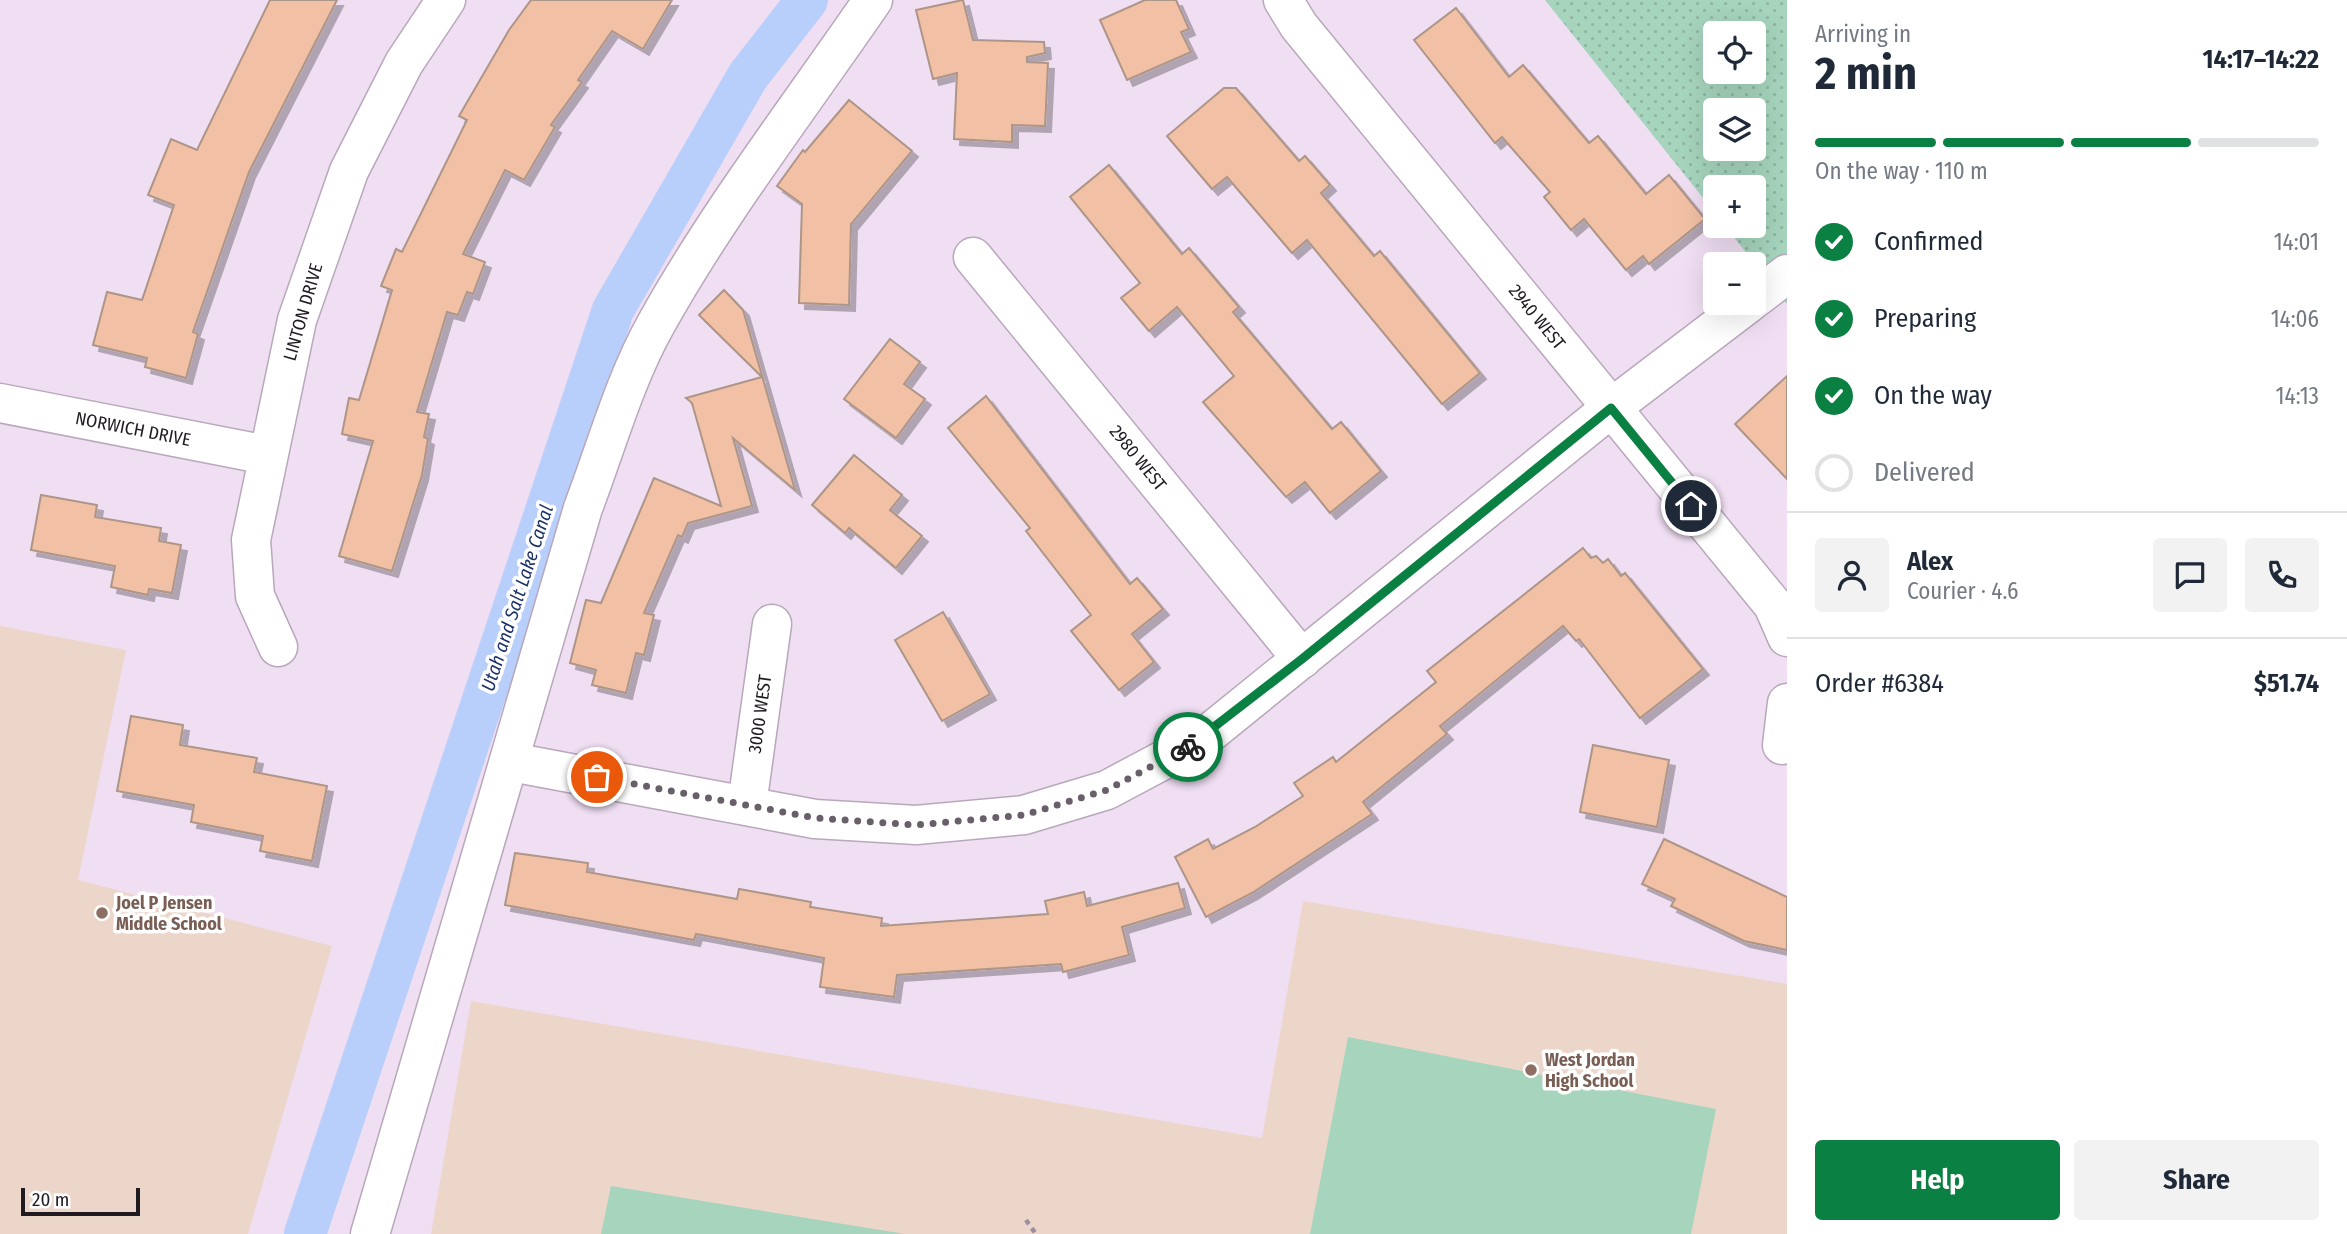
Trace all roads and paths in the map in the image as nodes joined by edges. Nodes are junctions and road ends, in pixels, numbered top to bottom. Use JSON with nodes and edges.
{"nodes":[{"id":1,"x":446,"y":0,"type":"edge"},
{"id":2,"x":873,"y":0,"type":"edge"},
{"id":3,"x":1283,"y":0,"type":"edge"},
{"id":4,"x":973,"y":257,"type":"dead end"},
{"id":5,"x":1787,"y":274,"type":"edge"},
{"id":6,"x":1766,"y":290,"type":"edge"},
{"id":7,"x":1733,"y":315,"type":"edge"},
{"id":8,"x":0,"y":403,"type":"edge"},
{"id":9,"x":1611,"y":408,"type":"junction"},
{"id":10,"x":267,"y":455,"type":"junction"},
{"id":11,"x":772,"y":624,"type":"dead end"},
{"id":12,"x":1787,"y":637,"type":"edge"},
{"id":13,"x":278,"y":647,"type":"dead end"},
{"id":14,"x":1302,"y":659,"type":"junction"},
{"id":15,"x":1787,"y":703,"type":"edge"},
{"id":16,"x":1782,"y":744,"type":"dead end"},
{"id":17,"x":522,"y":764,"type":"dead end"},
{"id":18,"x":747,"y":805,"type":"junction"},
{"id":19,"x":1026,"y":1220,"type":"dead end"},
{"id":20,"x":370,"y":1234,"type":"edge"},
{"id":21,"x":1036,"y":1234,"type":"edge"}],
"edges":[{"from":1,"to":10,"type":"street","name":"LINTON DRIVE"},
{"from":2,"to":20,"type":"street"},
{"from":3,"to":9,"type":"street","name":"2940 WEST"},
{"from":4,"to":14,"type":"street","name":"2980 WEST"},
{"from":5,"to":6,"type":"street"},
{"from":7,"to":9,"type":"street"},
{"from":8,"to":10,"type":"street","name":"NORWICH DRIVE"},
{"from":9,"to":12,"type":"street","name":"2940 WEST"},
{"from":9,"to":14,"type":"street"},
{"from":10,"to":13,"type":"street","name":"LINTON DRIVE"},
{"from":11,"to":18,"type":"street","name":"3000 WEST"},
{"from":14,"to":18,"type":"street"},
{"from":15,"to":16,"type":"street"},
{"from":17,"to":18,"type":"street"},
{"from":19,"to":21,"type":"path"}]}
